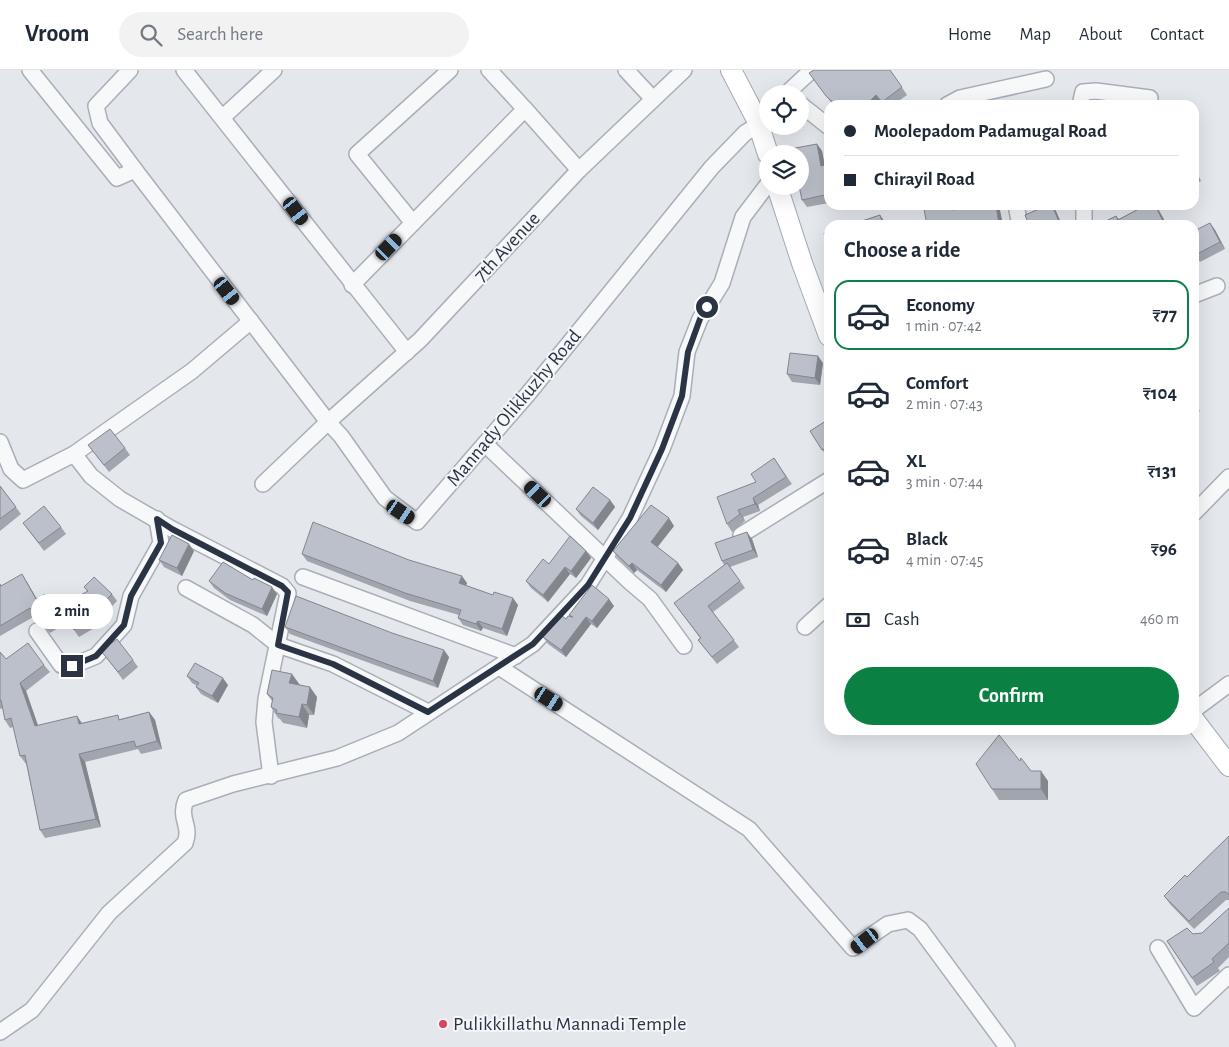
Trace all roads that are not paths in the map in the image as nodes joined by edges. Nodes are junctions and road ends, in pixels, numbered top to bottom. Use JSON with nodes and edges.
{"nodes":[{"id":1,"x":30,"y":70,"type":"edge"},
{"id":2,"x":130,"y":70,"type":"edge"},
{"id":3,"x":184,"y":70,"type":"edge"},
{"id":4,"x":274,"y":70,"type":"edge"},
{"id":5,"x":450,"y":70,"type":"edge"},
{"id":6,"x":489,"y":70,"type":"edge"},
{"id":7,"x":626,"y":70,"type":"edge"},
{"id":8,"x":684,"y":70,"type":"edge"},
{"id":9,"x":731,"y":70,"type":"edge"},
{"id":10,"x":812,"y":70,"type":"edge"},
{"id":11,"x":1046,"y":79,"type":"dead end"},
{"id":12,"x":796,"y":85,"type":"edge"},
{"id":13,"x":1150,"y":98,"type":"dead end"},
{"id":14,"x":653,"y":100,"type":"junction"},
{"id":15,"x":956,"y":100,"type":"edge"},
{"id":16,"x":1081,"y":100,"type":"edge"},
{"id":17,"x":525,"y":109,"type":"junction"},
{"id":18,"x":809,"y":111,"type":"edge"},
{"id":19,"x":759,"y":115,"type":"edge"},
{"id":20,"x":223,"y":116,"type":"junction"},
{"id":21,"x":759,"y":120,"type":"edge"},
{"id":22,"x":824,"y":123,"type":"edge"},
{"id":23,"x":135,"y":170,"type":"junction"},
{"id":24,"x":579,"y":170,"type":"junction"},
{"id":25,"x":760,"y":195,"type":"edge"},
{"id":26,"x":781,"y":195,"type":"edge"},
{"id":27,"x":413,"y":222,"type":"junction"},
{"id":28,"x":352,"y":285,"type":"junction"},
{"id":29,"x":1217,"y":286,"type":"dead end"},
{"id":30,"x":1199,"y":293,"type":"edge"},
{"id":31,"x":250,"y":321,"type":"junction"},
{"id":32,"x":824,"y":322,"type":"edge"},
{"id":33,"x":406,"y":352,"type":"junction"},
{"id":34,"x":328,"y":422,"type":"junction"},
{"id":35,"x":0,"y":442,"type":"edge"},
{"id":36,"x":485,"y":444,"type":"junction"},
{"id":37,"x":74,"y":454,"type":"junction"},
{"id":38,"x":1229,"y":477,"type":"edge"},
{"id":39,"x":824,"y":483,"type":"edge"},
{"id":40,"x":263,"y":484,"type":"dead end"},
{"id":41,"x":1199,"y":508,"type":"edge"},
{"id":42,"x":157,"y":519,"type":"junction"},
{"id":43,"x":741,"y":535,"type":"edge"},
{"id":44,"x":604,"y":556,"type":"junction"},
{"id":45,"x":303,"y":577,"type":"dead end"},
{"id":46,"x":186,"y":588,"type":"dead end"},
{"id":47,"x":824,"y":610,"type":"edge"},
{"id":48,"x":805,"y":627,"type":"dead end"},
{"id":49,"x":37,"y":631,"type":"dead end"},
{"id":50,"x":278,"y":645,"type":"junction"},
{"id":51,"x":684,"y":646,"type":"dead end"},
{"id":52,"x":516,"y":656,"type":"junction"},
{"id":53,"x":499,"y":667,"type":"junction"},
{"id":54,"x":1229,"y":684,"type":"edge"},
{"id":55,"x":1199,"y":706,"type":"edge"},
{"id":56,"x":428,"y":712,"type":"junction"},
{"id":57,"x":1199,"y":727,"type":"edge"},
{"id":58,"x":1229,"y":766,"type":"edge"},
{"id":59,"x":271,"y":776,"type":"junction"},
{"id":60,"x":1158,"y":948,"type":"dead end"},
{"id":61,"x":1229,"y":975,"type":"edge"},
{"id":62,"x":0,"y":1032,"type":"edge"},
{"id":63,"x":1007,"y":1047,"type":"edge"}],
"edges":[{"from":1,"to":23,"type":"street"},
{"from":2,"to":23,"type":"street"},
{"from":3,"to":20,"type":"street"},
{"from":4,"to":20,"type":"street"},
{"from":5,"to":27,"type":"street"},
{"from":6,"to":17,"type":"street"},
{"from":7,"to":14,"type":"street"},
{"from":8,"to":14,"type":"street","name":"7th Avenue"},
{"from":9,"to":19,"type":"main road"},
{"from":10,"to":12,"type":"street"},
{"from":11,"to":15,"type":"street"},
{"from":13,"to":16,"type":"street"},
{"from":14,"to":24,"type":"street","name":"7th Avenue"},
{"from":17,"to":24,"type":"street"},
{"from":17,"to":27,"type":"street"},
{"from":18,"to":22,"type":"street"},
{"from":20,"to":28,"type":"street"},
{"from":21,"to":36,"type":"street","name":"Mannady Olikkuzhy Road"},
{"from":23,"to":31,"type":"street"},
{"from":24,"to":33,"type":"street","name":"7th Avenue"},
{"from":25,"to":44,"type":"street"},
{"from":26,"to":32,"type":"main road"},
{"from":27,"to":28,"type":"street"},
{"from":28,"to":33,"type":"street"},
{"from":29,"to":30,"type":"street"},
{"from":31,"to":34,"type":"street"},
{"from":31,"to":37,"type":"street"},
{"from":33,"to":34,"type":"street","name":"7th Avenue"},
{"from":34,"to":36,"type":"street","name":"Mannady Olikkuzhy Road"},
{"from":34,"to":40,"type":"street"},
{"from":35,"to":37,"type":"street"},
{"from":36,"to":44,"type":"street"},
{"from":37,"to":42,"type":"street"},
{"from":38,"to":41,"type":"street"},
{"from":39,"to":43,"type":"street"},
{"from":42,"to":49,"type":"street"},
{"from":42,"to":50,"type":"street"},
{"from":44,"to":51,"type":"street"},
{"from":44,"to":52,"type":"street"},
{"from":45,"to":52,"type":"street"},
{"from":46,"to":50,"type":"street"},
{"from":47,"to":48,"type":"street"},
{"from":50,"to":56,"type":"street"},
{"from":50,"to":59,"type":"street"},
{"from":52,"to":53,"type":"street"},
{"from":53,"to":56,"type":"street"},
{"from":53,"to":63,"type":"street"},
{"from":54,"to":55,"type":"street"},
{"from":56,"to":59,"type":"street"},
{"from":57,"to":58,"type":"main road"},
{"from":59,"to":62,"type":"street"},
{"from":60,"to":61,"type":"street"}]}
